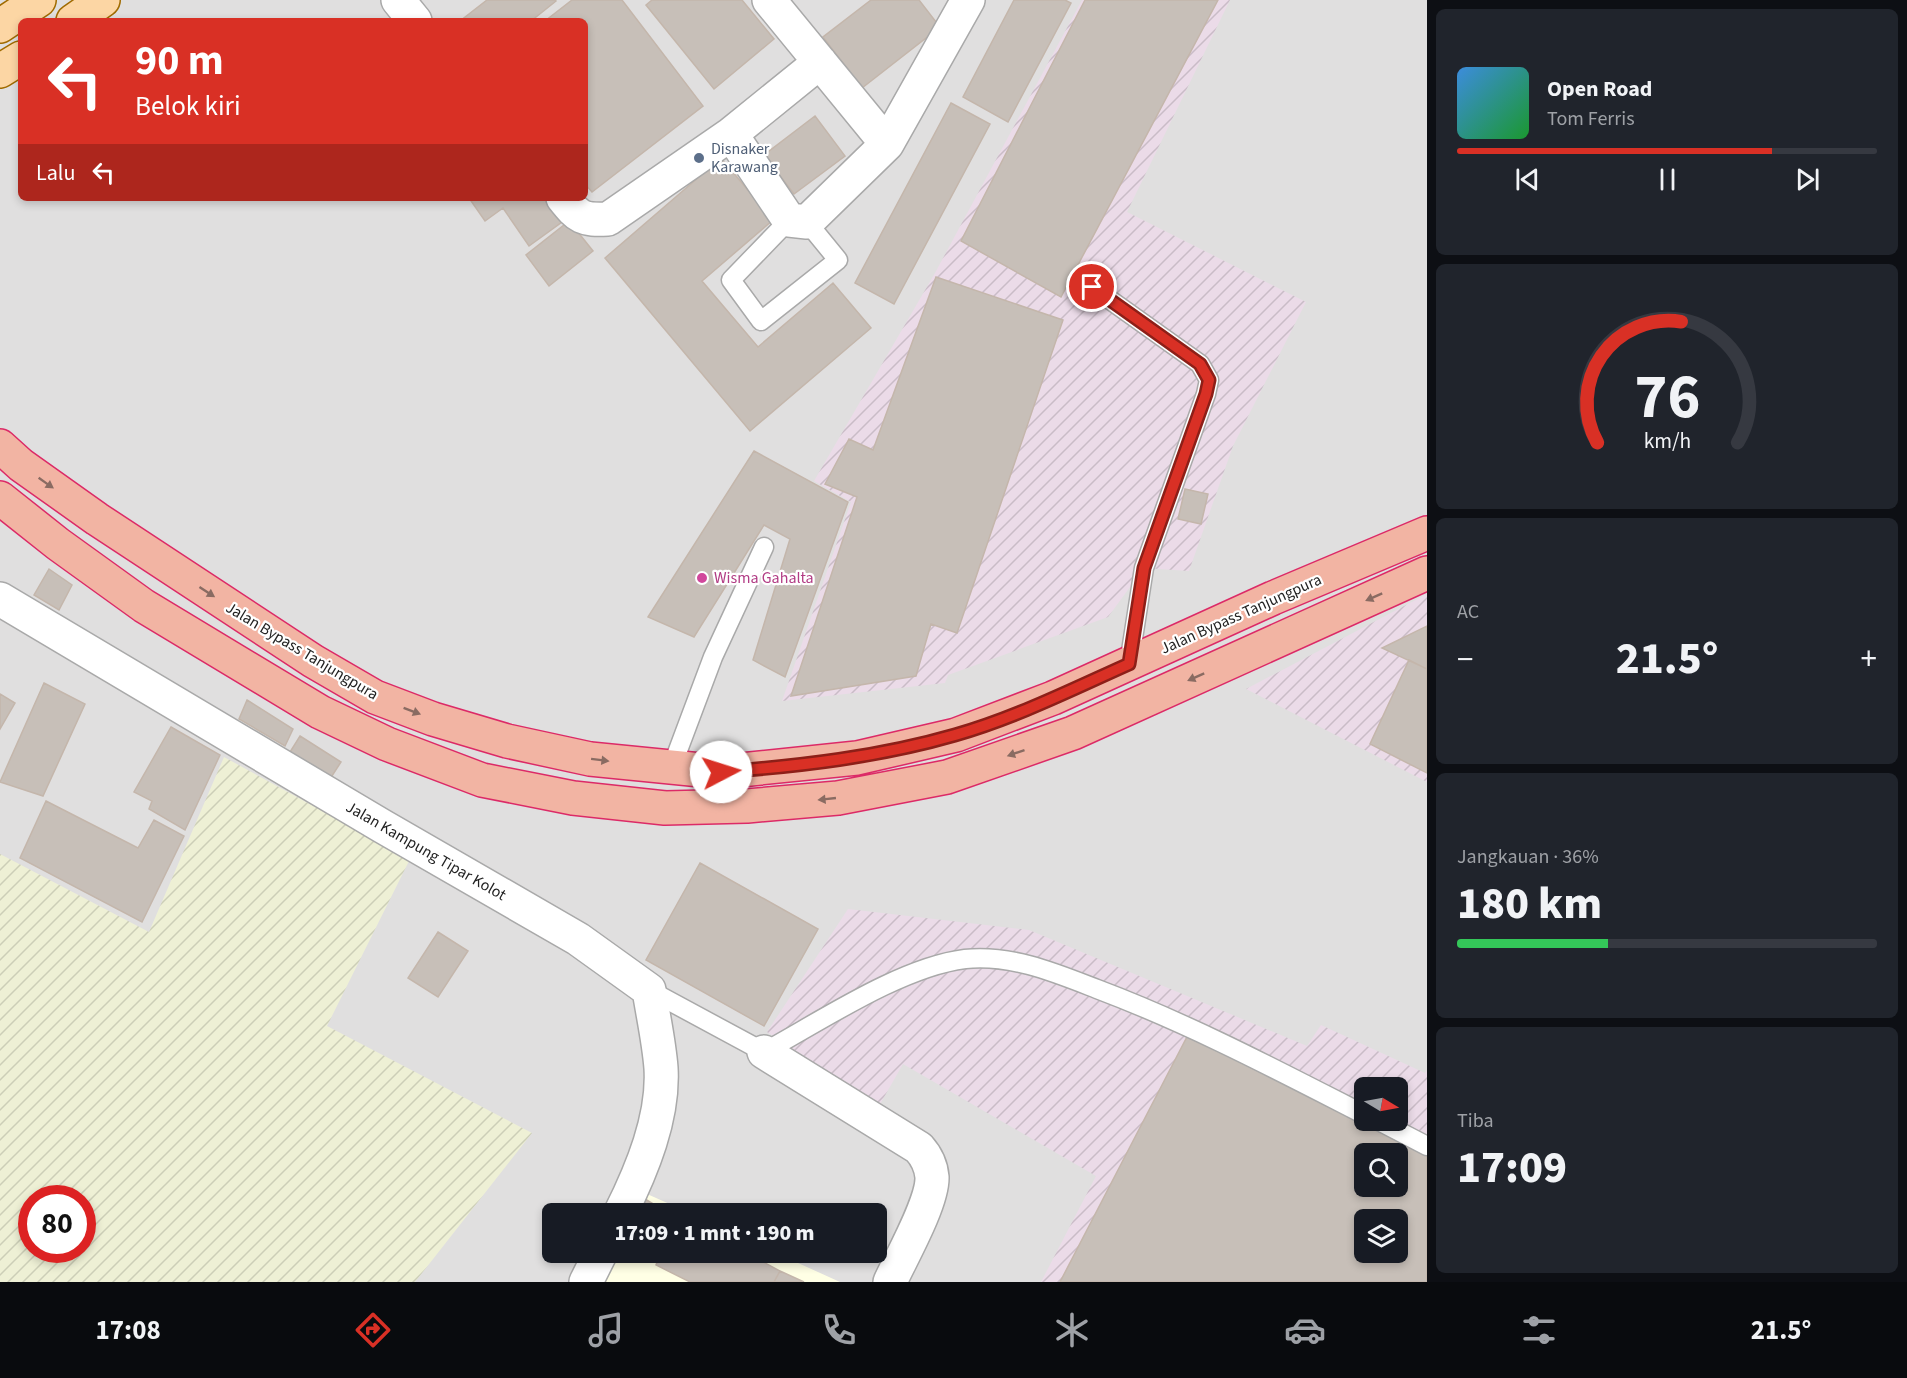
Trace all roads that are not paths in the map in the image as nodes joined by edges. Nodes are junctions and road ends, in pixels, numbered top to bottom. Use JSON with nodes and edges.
{"nodes":[{"id":1,"x":39,"y":0,"type":"edge"},
{"id":2,"x":103,"y":0,"type":"edge"},
{"id":3,"x":398,"y":0,"type":"edge"},
{"id":4,"x":769,"y":0,"type":"edge"},
{"id":5,"x":968,"y":0,"type":"edge"},
{"id":6,"x":77,"y":18,"type":"edge"},
{"id":7,"x":413,"y":18,"type":"edge"},
{"id":8,"x":0,"y":26,"type":"edge"},
{"id":9,"x":18,"y":60,"type":"edge"},
{"id":10,"x":820,"y":62,"type":"junction"},
{"id":11,"x":0,"y":71,"type":"edge"},
{"id":12,"x":730,"y":134,"type":"junction"},
{"id":13,"x":887,"y":144,"type":"junction"},
{"id":14,"x":566,"y":201,"type":"edge"},
{"id":15,"x":798,"y":221,"type":"junction"},
{"id":16,"x":1092,"y":287,"type":"dead end"},
{"id":17,"x":0,"y":446,"type":"edge"},
{"id":18,"x":0,"y":498,"type":"edge"},
{"id":19,"x":1427,"y":533,"type":"edge"},
{"id":20,"x":764,"y":547,"type":"dead end"},
{"id":21,"x":1427,"y":573,"type":"edge"},
{"id":22,"x":0,"y":599,"type":"edge"},
{"id":23,"x":1129,"y":664,"type":"junction"},
{"id":24,"x":671,"y":769,"type":"junction"},
{"id":25,"x":649,"y":990,"type":"junction"},
{"id":26,"x":764,"y":1052,"type":"junction"},
{"id":27,"x":1354,"y":1110,"type":"edge"},
{"id":28,"x":1398,"y":1131,"type":"edge"},
{"id":29,"x":1427,"y":1146,"type":"edge"},
{"id":30,"x":626,"y":1203,"type":"edge"},
{"id":31,"x":596,"y":1263,"type":"edge"},
{"id":32,"x":586,"y":1282,"type":"edge"},
{"id":33,"x":890,"y":1282,"type":"edge"}],
"edges":[{"from":1,"to":8,"type":"main road"},
{"from":2,"to":6,"type":"main road"},
{"from":3,"to":7,"type":"street"},
{"from":4,"to":10,"type":"street"},
{"from":5,"to":13,"type":"street"},
{"from":9,"to":11,"type":"main road"},
{"from":10,"to":12,"type":"street"},
{"from":10,"to":13,"type":"street"},
{"from":12,"to":14,"type":"street"},
{"from":12,"to":15,"type":"street"},
{"from":13,"to":15,"type":"street"},
{"from":15,"to":15,"type":"lane"},
{"from":16,"to":23,"type":"lane"},
{"from":17,"to":24,"type":"highway","name":"Jalan Bypass Tanjungpura","one_way":true},
{"from":21,"to":18,"type":"highway","one_way":true},
{"from":19,"to":23,"type":"highway","name":"Jalan Bypass Tanjungpura"},
{"from":20,"to":24,"type":"lane"},
{"from":22,"to":25,"type":"street","name":"Jalan Kampung Tipar Kolot"},
{"from":23,"to":24,"type":"highway","name":"Jalan Bypass Tanjungpura"},
{"from":25,"to":26,"type":"lane"},
{"from":25,"to":30,"type":"street"},
{"from":26,"to":27,"type":"lane"},
{"from":26,"to":33,"type":"street"},
{"from":28,"to":29,"type":"lane"},
{"from":31,"to":32,"type":"street"}]}
